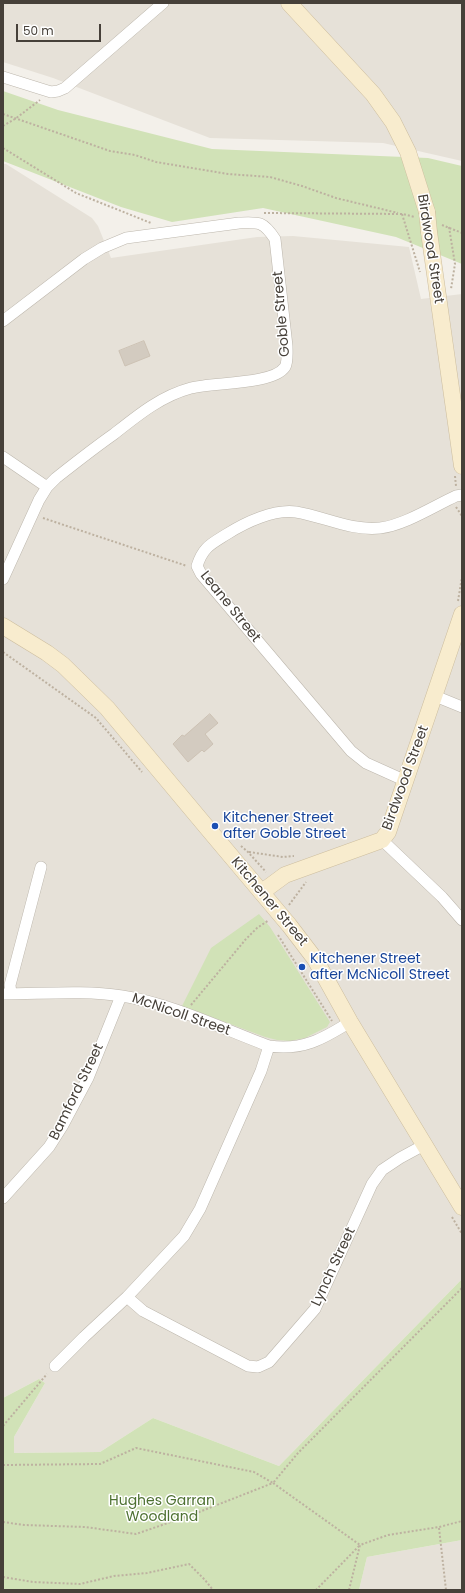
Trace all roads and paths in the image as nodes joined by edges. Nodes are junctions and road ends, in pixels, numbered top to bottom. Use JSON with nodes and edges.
{"nodes":[{"id":1,"x":163,"y":3,"type":"edge"},
{"id":2,"x":289,"y":3,"type":"edge"},
{"id":3,"x":3,"y":77,"type":"edge"},
{"id":4,"x":51,"y":92,"type":"junction"},
{"id":5,"x":3,"y":114,"type":"edge"},
{"id":6,"x":15,"y":119,"type":"junction"},
{"id":7,"x":3,"y":126,"type":"edge"},
{"id":8,"x":3,"y":148,"type":"edge"},
{"id":9,"x":263,"y":213,"type":"dead end"},
{"id":10,"x":403,"y":214,"type":"junction"},
{"id":11,"x":427,"y":222,"type":"junction"},
{"id":12,"x":152,"y":224,"type":"dead end"},
{"id":13,"x":449,"y":227,"type":"junction"},
{"id":14,"x":462,"y":233,"type":"edge"},
{"id":15,"x":421,"y":276,"type":"dead end"},
{"id":16,"x":451,"y":290,"type":"dead end"},
{"id":17,"x":3,"y":321,"type":"edge"},
{"id":18,"x":458,"y":414,"type":"edge"},
{"id":19,"x":3,"y":458,"type":"edge"},
{"id":20,"x":462,"y":466,"type":"edge"},
{"id":21,"x":47,"y":487,"type":"junction"},
{"id":22,"x":462,"y":495,"type":"edge"},
{"id":23,"x":449,"y":506,"type":"dead end"},
{"id":24,"x":32,"y":514,"type":"junction"},
{"id":25,"x":462,"y":516,"type":"edge"},
{"id":26,"x":199,"y":570,"type":"junction"},
{"id":27,"x":3,"y":579,"type":"edge"},
{"id":28,"x":462,"y":614,"type":"edge"},
{"id":29,"x":3,"y":626,"type":"edge"},
{"id":30,"x":3,"y":652,"type":"edge"},
{"id":31,"x":434,"y":696,"type":"junction"},
{"id":32,"x":462,"y":707,"type":"edge"},
{"id":33,"x":146,"y":778,"type":"dead end"},
{"id":34,"x":406,"y":781,"type":"junction"},
{"id":35,"x":382,"y":840,"type":"junction"},
{"id":36,"x":248,"y":852,"type":"dead end"},
{"id":37,"x":299,"y":856,"type":"dead end"},
{"id":38,"x":42,"y":867,"type":"dead end"},
{"id":39,"x":262,"y":892,"type":"junction"},
{"id":40,"x":263,"y":915,"type":"dead end"},
{"id":41,"x":462,"y":920,"type":"edge"},
{"id":42,"x":268,"y":921,"type":"junction"},
{"id":43,"x":271,"y":924,"type":"dead end"},
{"id":44,"x":278,"y":934,"type":"dead end"},
{"id":45,"x":7,"y":994,"type":"edge"},
{"id":46,"x":121,"y":996,"type":"junction"},
{"id":47,"x":186,"y":1014,"type":"junction"},
{"id":48,"x":331,"y":1020,"type":"dead end"},
{"id":49,"x":350,"y":1022,"type":"junction"},
{"id":50,"x":269,"y":1046,"type":"junction"},
{"id":51,"x":424,"y":1145,"type":"junction"},
{"id":52,"x":3,"y":1198,"type":"edge"},
{"id":53,"x":462,"y":1207,"type":"edge"},
{"id":54,"x":462,"y":1288,"type":"edge"},
{"id":55,"x":127,"y":1297,"type":"junction"},
{"id":56,"x":55,"y":1366,"type":"joint"},
{"id":57,"x":3,"y":1426,"type":"edge"},
{"id":58,"x":3,"y":1465,"type":"edge"},
{"id":59,"x":273,"y":1483,"type":"junction"},
{"id":60,"x":462,"y":1521,"type":"edge"},
{"id":61,"x":3,"y":1522,"type":"edge"},
{"id":62,"x":438,"y":1527,"type":"junction"},
{"id":63,"x":360,"y":1545,"type":"junction"},
{"id":64,"x":3,"y":1577,"type":"edge"},
{"id":65,"x":213,"y":1590,"type":"edge"},
{"id":66,"x":316,"y":1590,"type":"edge"},
{"id":67,"x":350,"y":1590,"type":"edge"},
{"id":68,"x":446,"y":1590,"type":"edge"}],
"edges":[{"from":1,"to":4,"type":"street"},
{"from":2,"to":11,"type":"street","name":"Birdwood Street"},
{"from":3,"to":4,"type":"street"},
{"from":4,"to":6,"type":"path"},
{"from":5,"to":6,"type":"path"},
{"from":6,"to":7,"type":"path"},
{"from":6,"to":10,"type":"path"},
{"from":8,"to":12,"type":"path"},
{"from":9,"to":10,"type":"path"},
{"from":10,"to":11,"type":"path"},
{"from":10,"to":15,"type":"path"},
{"from":11,"to":13,"type":"path"},
{"from":11,"to":18,"type":"street","name":"Birdwood Street"},
{"from":13,"to":14,"type":"path"},
{"from":13,"to":16,"type":"path"},
{"from":17,"to":21,"type":"street","name":"Goble Street"},
{"from":18,"to":20,"type":"street","name":"Birdwood Street"},
{"from":19,"to":21,"type":"street"},
{"from":21,"to":24,"type":"street","name":"Goble Street"},
{"from":22,"to":26,"type":"street","name":"Leane Street"},
{"from":23,"to":25,"type":"path"},
{"from":24,"to":26,"type":"path"},
{"from":24,"to":27,"type":"street","name":"Goble Street"},
{"from":26,"to":34,"type":"street","name":"Leane Street"},
{"from":28,"to":31,"type":"street","name":"Birdwood Street"},
{"from":29,"to":39,"type":"street","name":"Kitchener Street"},
{"from":30,"to":33,"type":"path"},
{"from":31,"to":32,"type":"street"},
{"from":31,"to":34,"type":"street","name":"Birdwood Street"},
{"from":34,"to":35,"type":"street","name":"Birdwood Street"},
{"from":35,"to":39,"type":"street","name":"Birdwood Street"},
{"from":35,"to":41,"type":"street"},
{"from":36,"to":37,"type":"path"},
{"from":38,"to":45,"type":"street"},
{"from":39,"to":49,"type":"street","name":"Kitchener Street"},
{"from":40,"to":42,"type":"path"},
{"from":42,"to":43,"type":"path"},
{"from":42,"to":47,"type":"path"},
{"from":44,"to":48,"type":"path"},
{"from":45,"to":46,"type":"street","name":"McNicoll Street"},
{"from":46,"to":47,"type":"street","name":"McNicoll Street"},
{"from":46,"to":52,"type":"street","name":"Bamford Street"},
{"from":47,"to":50,"type":"street","name":"McNicoll Street"},
{"from":49,"to":50,"type":"street","name":"McNicoll Street"},
{"from":49,"to":51,"type":"street","name":"Kitchener Street"},
{"from":50,"to":55,"type":"street"},
{"from":51,"to":53,"type":"street","name":"Kitchener Street"},
{"from":51,"to":55,"type":"street","name":"Lynch Street"},
{"from":54,"to":59,"type":"path"},
{"from":55,"to":56,"type":"street"},
{"from":56,"to":57,"type":"path"},
{"from":58,"to":59,"type":"path"},
{"from":59,"to":61,"type":"path"},
{"from":59,"to":63,"type":"path"},
{"from":60,"to":62,"type":"path"},
{"from":62,"to":63,"type":"path"},
{"from":62,"to":68,"type":"path"},
{"from":63,"to":66,"type":"path"},
{"from":63,"to":67,"type":"path"},
{"from":64,"to":65,"type":"path"}]}
